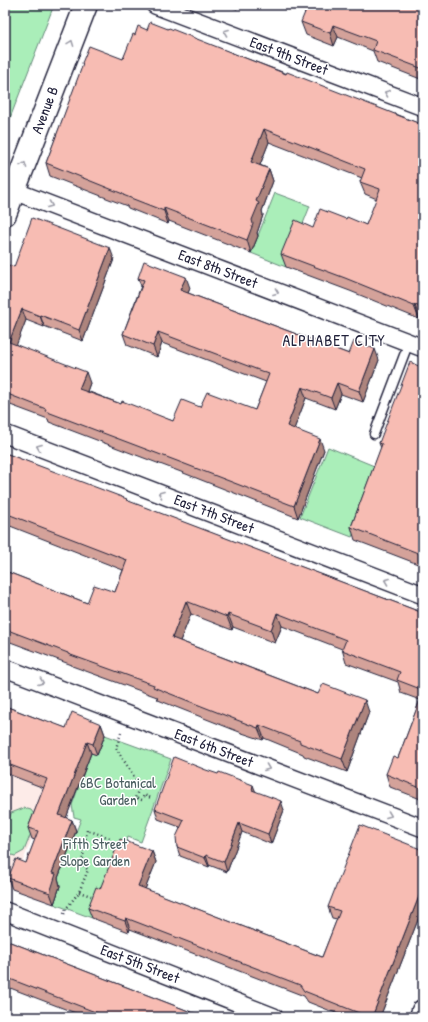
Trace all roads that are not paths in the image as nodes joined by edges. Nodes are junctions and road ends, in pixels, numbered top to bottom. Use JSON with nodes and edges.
{"nodes":[{"id":1,"x":86,"y":5,"type":"edge"},
{"id":2,"x":155,"y":5,"type":"edge"},
{"id":3,"x":423,"y":107,"type":"edge"},
{"id":4,"x":14,"y":191,"type":"junction"},
{"id":5,"x":5,"y":214,"type":"edge"},
{"id":6,"x":416,"y":345,"type":"edge"},
{"id":7,"x":5,"y":434,"type":"edge"},
{"id":8,"x":374,"y":434,"type":"dead end"},
{"id":9,"x":423,"y":595,"type":"edge"},
{"id":10,"x":5,"y":668,"type":"edge"},
{"id":11,"x":423,"y":828,"type":"edge"},
{"id":12,"x":5,"y":911,"type":"edge"},
{"id":13,"x":423,"y":1011,"type":"edge"},
{"id":14,"x":274,"y":1017,"type":"edge"},
{"id":15,"x":421,"y":1017,"type":"edge"}],
"edges":[{"from":4,"to":1,"type":"street","name":"Avenue B","one_way":true},
{"from":3,"to":2,"type":"street","name":"East 9th Street","one_way":true},
{"from":4,"to":5,"type":"street","name":"Avenue B"},
{"from":4,"to":6,"type":"street","name":"East 8th Street","one_way":true},
{"from":6,"to":8,"type":"lane"},
{"from":9,"to":7,"type":"street","name":"East 7th Street","one_way":true},
{"from":10,"to":11,"type":"street","name":"East 6th Street","one_way":true},
{"from":12,"to":14,"type":"street","name":"East 5th Street"},
{"from":13,"to":15,"type":"street"}]}
